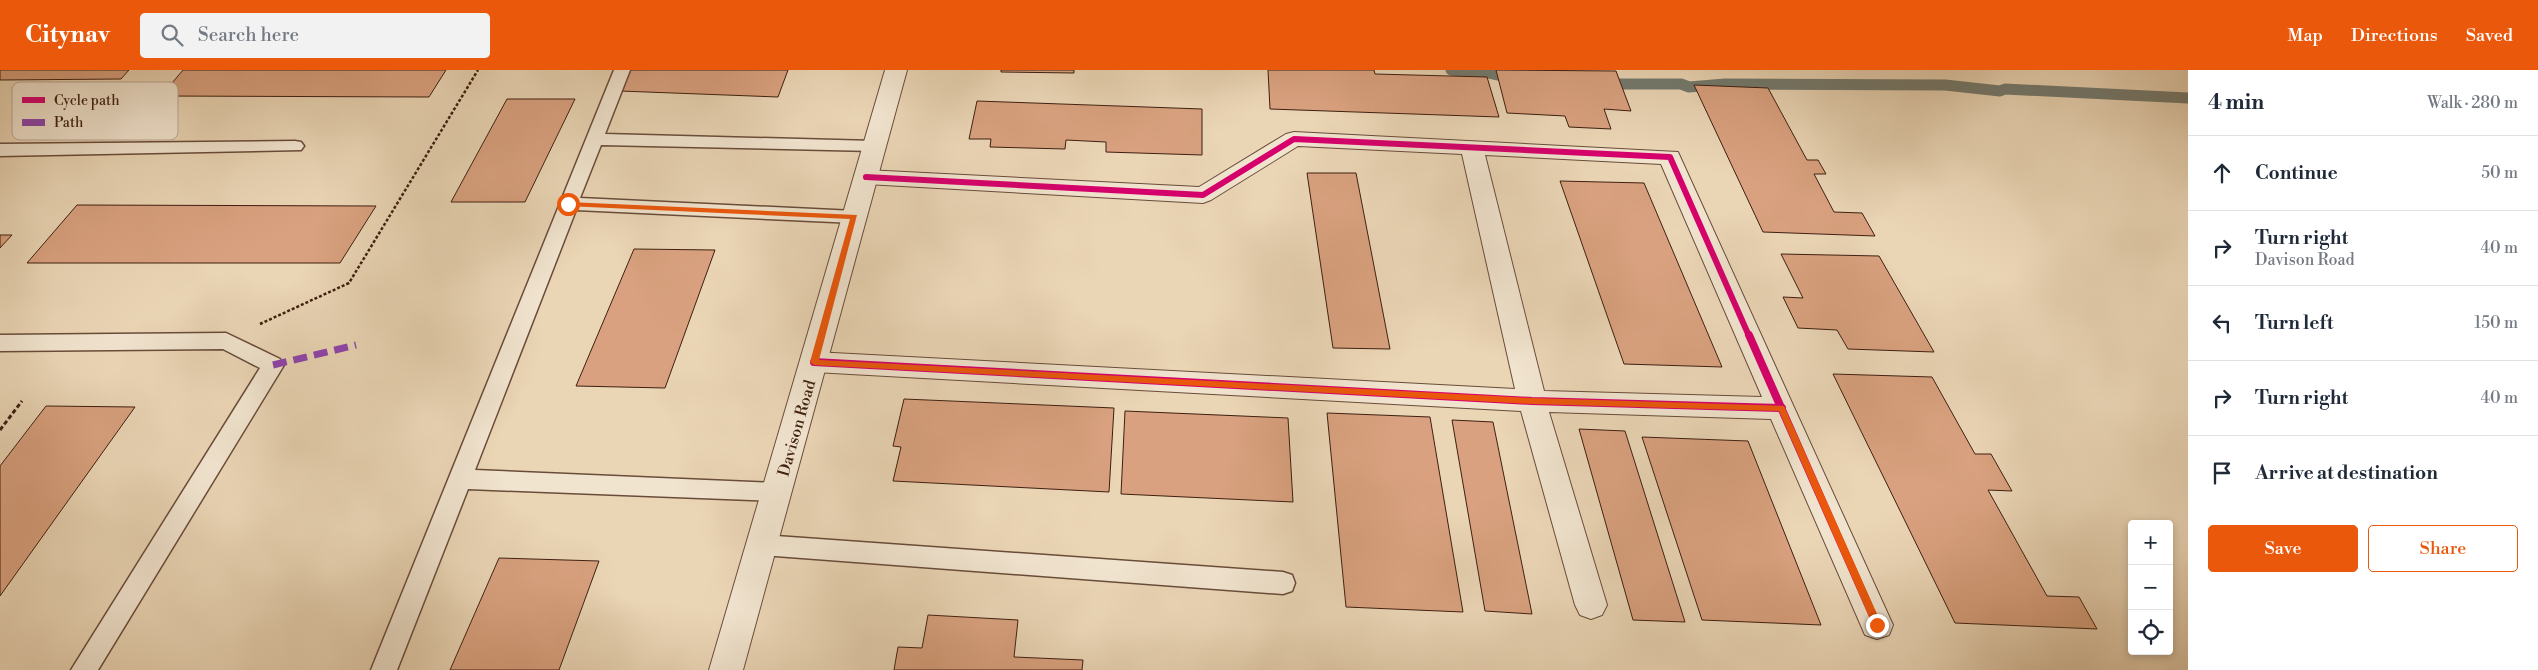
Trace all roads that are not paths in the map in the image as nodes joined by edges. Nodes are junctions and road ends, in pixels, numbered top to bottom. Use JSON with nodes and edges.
{"nodes":[{"id":1,"x":622,"y":70,"type":"edge"},
{"id":2,"x":896,"y":70,"type":"edge"},
{"id":3,"x":594,"y":139,"type":"junction"},
{"id":4,"x":295,"y":146,"type":"dead end"},
{"id":5,"x":874,"y":146,"type":"junction"},
{"id":6,"x":1472,"y":147,"type":"junction"},
{"id":7,"x":0,"y":150,"type":"edge"},
{"id":8,"x":866,"y":178,"type":"junction"},
{"id":9,"x":568,"y":204,"type":"junction"},
{"id":10,"x":854,"y":217,"type":"junction"},
{"id":11,"x":0,"y":342,"type":"edge"},
{"id":12,"x":814,"y":362,"type":"junction"},
{"id":13,"x":1532,"y":401,"type":"junction"},
{"id":14,"x":1782,"y":408,"type":"junction"},
{"id":15,"x":460,"y":479,"type":"junction"},
{"id":16,"x":778,"y":492,"type":"junction"},
{"id":17,"x":762,"y":544,"type":"junction"},
{"id":18,"x":1283,"y":582,"type":"dead end"},
{"id":19,"x":1591,"y":605,"type":"dead end"},
{"id":20,"x":1877,"y":625,"type":"dead end"},
{"id":21,"x":84,"y":670,"type":"edge"},
{"id":22,"x":384,"y":670,"type":"edge"},
{"id":23,"x":726,"y":670,"type":"edge"}],
"edges":[{"from":1,"to":3,"type":"lane"},
{"from":2,"to":5,"type":"street","name":"Davison Road"},
{"from":3,"to":5,"type":"lane"},
{"from":3,"to":9,"type":"lane"},
{"from":4,"to":7,"type":"lane"},
{"from":5,"to":8,"type":"street","name":"Davison Road"},
{"from":6,"to":8,"type":"street"},
{"from":6,"to":13,"type":"street"},
{"from":6,"to":14,"type":"street"},
{"from":8,"to":10,"type":"street","name":"Davison Road"},
{"from":9,"to":10,"type":"lane"},
{"from":9,"to":15,"type":"lane"},
{"from":10,"to":12,"type":"street","name":"Davison Road"},
{"from":11,"to":21,"type":"lane"},
{"from":12,"to":13,"type":"street"},
{"from":12,"to":16,"type":"street","name":"Davison Road"},
{"from":13,"to":14,"type":"street"},
{"from":13,"to":19,"type":"street"},
{"from":14,"to":20,"type":"street"},
{"from":15,"to":16,"type":"lane"},
{"from":15,"to":22,"type":"lane"},
{"from":16,"to":17,"type":"street","name":"Davison Road"},
{"from":17,"to":18,"type":"lane"},
{"from":17,"to":23,"type":"street","name":"Davison Road"}]}
